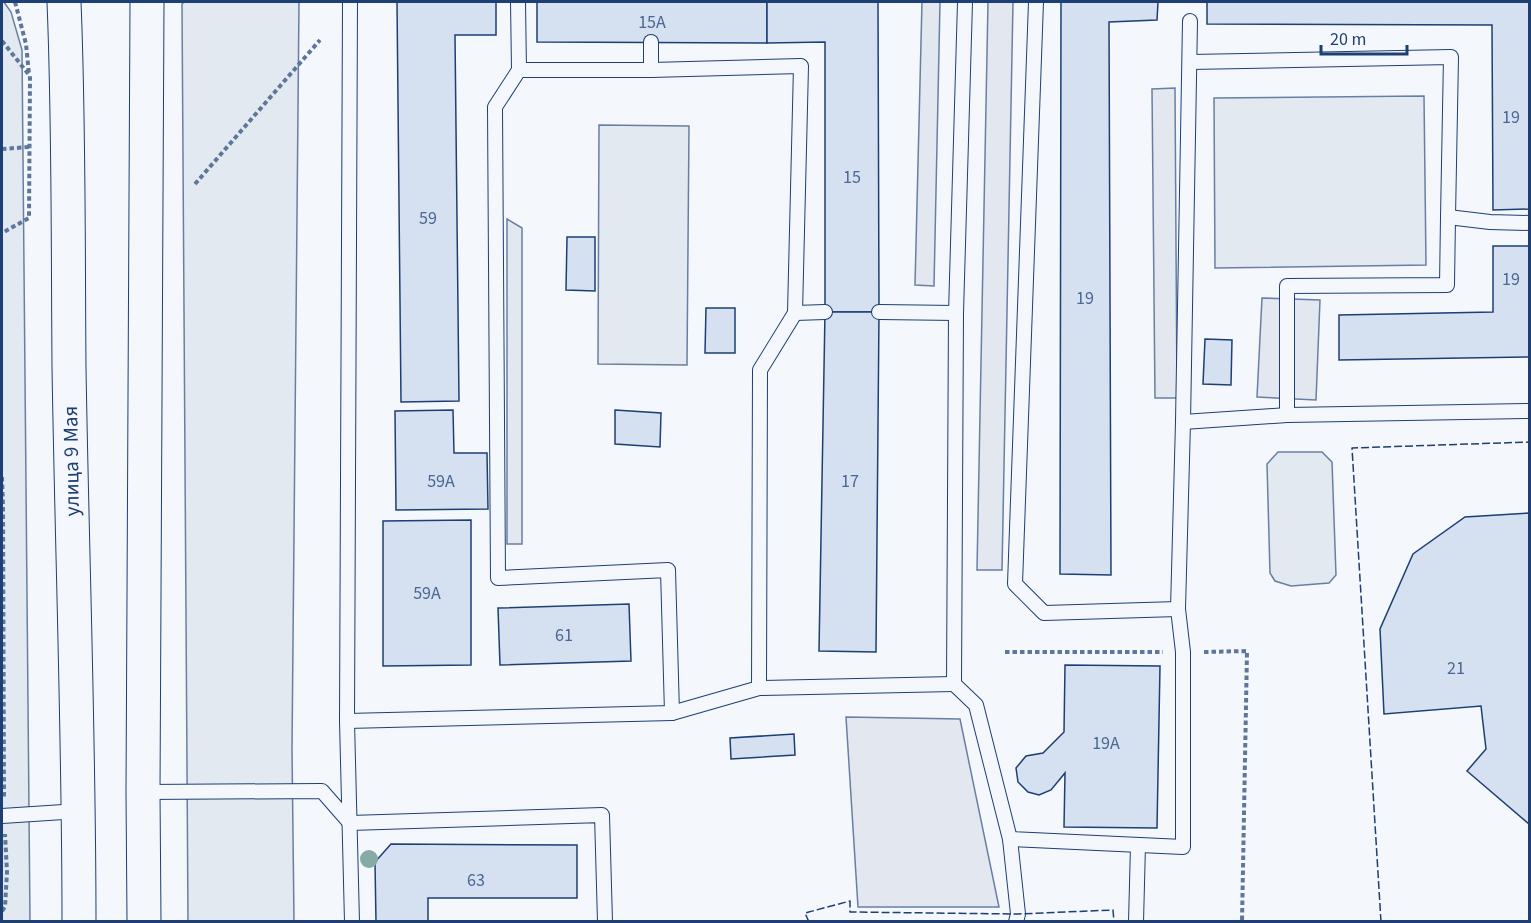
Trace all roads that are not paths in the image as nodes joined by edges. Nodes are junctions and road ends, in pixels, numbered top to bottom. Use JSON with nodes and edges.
{"nodes":[{"id":1,"x":53,"y":2,"type":"edge"},
{"id":2,"x":64,"y":2,"type":"edge"},
{"id":3,"x":147,"y":2,"type":"edge"},
{"id":4,"x":168,"y":2,"type":"edge"},
{"id":5,"x":350,"y":2,"type":"edge"},
{"id":6,"x":518,"y":2,"type":"edge"},
{"id":7,"x":965,"y":2,"type":"edge"},
{"id":8,"x":1036,"y":2,"type":"edge"},
{"id":9,"x":1190,"y":21,"type":"dead end"},
{"id":10,"x":651,"y":42,"type":"dead end"},
{"id":11,"x":1190,"y":62,"type":"junction"},
{"id":12,"x":146,"y":63,"type":"junction"},
{"id":13,"x":519,"y":70,"type":"junction"},
{"id":14,"x":651,"y":70,"type":"junction"},
{"id":15,"x":68,"y":86,"type":"junction"},
{"id":16,"x":1448,"y":217,"type":"junction"},
{"id":17,"x":1530,"y":223,"type":"edge"},
{"id":18,"x":825,"y":312,"type":"dead end"},
{"id":19,"x":879,"y":312,"type":"dead end"},
{"id":20,"x":795,"y":313,"type":"junction"},
{"id":21,"x":956,"y":314,"type":"junction"},
{"id":22,"x":1530,"y":411,"type":"edge"},
{"id":23,"x":1287,"y":415,"type":"junction"},
{"id":24,"x":1183,"y":422,"type":"junction"},
{"id":25,"x":1178,"y":609,"type":"junction"},
{"id":26,"x":954,"y":684,"type":"junction"},
{"id":27,"x":759,"y":688,"type":"junction"},
{"id":28,"x":672,"y":713,"type":"junction"},
{"id":29,"x":347,"y":721,"type":"junction"},
{"id":30,"x":143,"y":792,"type":"junction"},
{"id":31,"x":79,"y":811,"type":"junction"},
{"id":32,"x":3,"y":816,"type":"edge"},
{"id":33,"x":350,"y":823,"type":"junction"},
{"id":34,"x":1010,"y":839,"type":"junction"},
{"id":35,"x":1138,"y":845,"type":"junction"},
{"id":36,"x":79,"y":921,"type":"edge"},
{"id":37,"x":144,"y":921,"type":"edge"},
{"id":38,"x":352,"y":921,"type":"edge"},
{"id":39,"x":605,"y":921,"type":"edge"},
{"id":40,"x":1016,"y":921,"type":"edge"},
{"id":41,"x":1136,"y":921,"type":"edge"}],
"edges":[{"from":1,"to":15,"type":"main road"},
{"from":2,"to":15,"type":"main road","name":"улица 9 Мая"},
{"from":3,"to":12,"type":"main road"},
{"from":4,"to":12,"type":"main road"},
{"from":5,"to":29,"type":"lane"},
{"from":6,"to":13,"type":"lane"},
{"from":7,"to":21,"type":"lane"},
{"from":8,"to":25,"type":"lane"},
{"from":9,"to":11,"type":"lane"},
{"from":10,"to":14,"type":"lane"},
{"from":11,"to":16,"type":"lane"},
{"from":11,"to":24,"type":"lane"},
{"from":12,"to":30,"type":"main road"},
{"from":13,"to":14,"type":"lane"},
{"from":13,"to":28,"type":"lane"},
{"from":14,"to":20,"type":"lane"},
{"from":15,"to":31,"type":"main road","name":"улица 9 Мая"},
{"from":16,"to":17,"type":"lane"},
{"from":16,"to":23,"type":"lane"},
{"from":18,"to":20,"type":"lane"},
{"from":19,"to":21,"type":"lane"},
{"from":20,"to":27,"type":"lane"},
{"from":21,"to":26,"type":"lane"},
{"from":22,"to":23,"type":"lane"},
{"from":23,"to":24,"type":"lane"},
{"from":24,"to":25,"type":"lane"},
{"from":25,"to":35,"type":"lane"},
{"from":26,"to":27,"type":"lane"},
{"from":26,"to":34,"type":"lane"},
{"from":27,"to":28,"type":"lane"},
{"from":28,"to":29,"type":"lane"},
{"from":29,"to":33,"type":"lane"},
{"from":30,"to":33,"type":"lane"},
{"from":30,"to":37,"type":"main road"},
{"from":31,"to":32,"type":"lane"},
{"from":31,"to":36,"type":"main road","name":"улица 9 Мая"},
{"from":33,"to":38,"type":"lane"},
{"from":33,"to":39,"type":"lane"},
{"from":34,"to":35,"type":"lane"},
{"from":34,"to":40,"type":"lane"},
{"from":35,"to":41,"type":"lane"}]}
